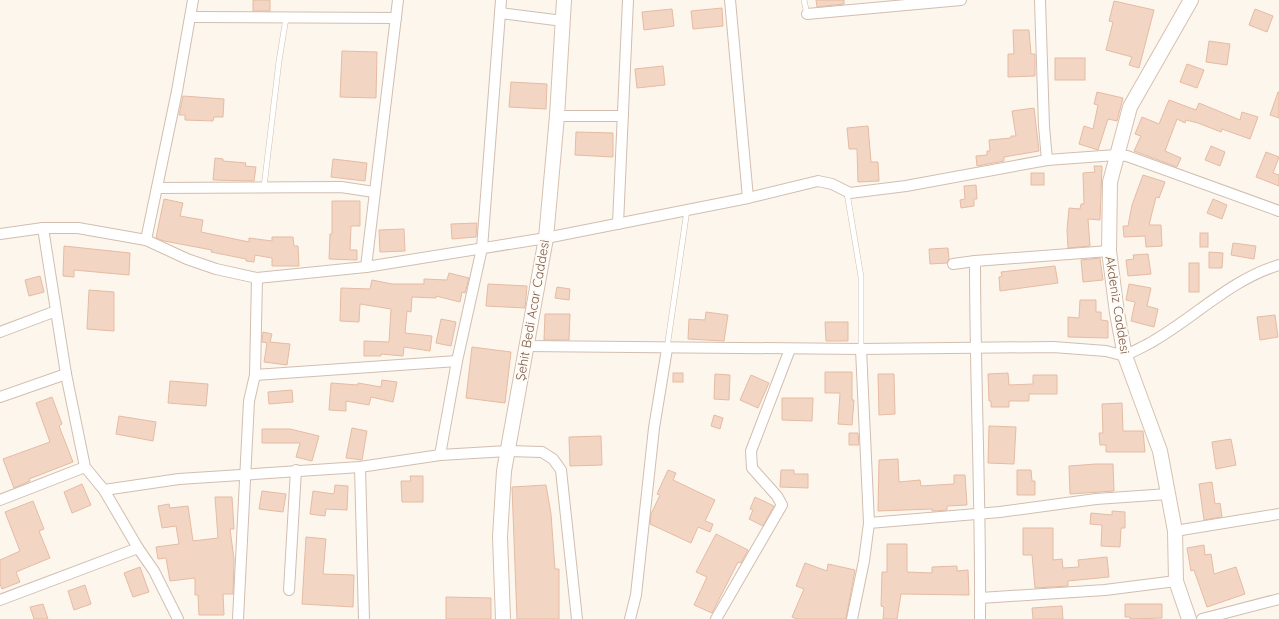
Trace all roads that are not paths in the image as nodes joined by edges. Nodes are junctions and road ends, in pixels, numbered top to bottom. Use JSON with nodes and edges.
{"nodes":[{"id":1,"x":193,"y":0,"type":"edge"},
{"id":2,"x":398,"y":0,"type":"edge"},
{"id":3,"x":501,"y":0,"type":"edge"},
{"id":4,"x":564,"y":0,"type":"edge"},
{"id":5,"x":628,"y":0,"type":"edge"},
{"id":6,"x":730,"y":0,"type":"edge"},
{"id":7,"x":804,"y":0,"type":"edge"},
{"id":8,"x":961,"y":0,"type":"edge"},
{"id":9,"x":1040,"y":0,"type":"edge"},
{"id":10,"x":1191,"y":0,"type":"edge"},
{"id":11,"x":500,"y":13,"type":"junction"},
{"id":12,"x":807,"y":14,"type":"joint"},
{"id":13,"x":191,"y":17,"type":"junction"},
{"id":14,"x":286,"y":18,"type":"junction"},
{"id":15,"x":396,"y":18,"type":"junction"},
{"id":16,"x":563,"y":21,"type":"junction"},
{"id":17,"x":557,"y":116,"type":"junction"},
{"id":18,"x":623,"y":116,"type":"junction"},
{"id":19,"x":1116,"y":155,"type":"junction"},
{"id":20,"x":1047,"y":160,"type":"junction"},
{"id":21,"x":156,"y":188,"type":"junction"},
{"id":22,"x":264,"y":188,"type":"junction"},
{"id":23,"x":374,"y":192,"type":"junction"},
{"id":24,"x":847,"y":193,"type":"junction"},
{"id":25,"x":748,"y":198,"type":"junction"},
{"id":26,"x":687,"y":210,"type":"junction"},
{"id":27,"x":1279,"y":212,"type":"edge"},
{"id":28,"x":618,"y":224,"type":"junction"},
{"id":29,"x":43,"y":228,"type":"junction"},
{"id":30,"x":0,"y":234,"type":"edge"},
{"id":31,"x":546,"y":238,"type":"junction"},
{"id":32,"x":146,"y":240,"type":"junction"},
{"id":33,"x":482,"y":248,"type":"junction"},
{"id":34,"x":1109,"y":251,"type":"junction"},
{"id":35,"x":975,"y":261,"type":"junction"},
{"id":36,"x":952,"y":264,"type":"dead end"},
{"id":37,"x":1279,"y":265,"type":"edge"},
{"id":38,"x":366,"y":267,"type":"junction"},
{"id":39,"x":257,"y":278,"type":"junction"},
{"id":40,"x":56,"y":311,"type":"junction"},
{"id":41,"x":0,"y":332,"type":"edge"},
{"id":42,"x":525,"y":346,"type":"junction"},
{"id":43,"x":790,"y":348,"type":"junction"},
{"id":44,"x":975,"y":348,"type":"junction"},
{"id":45,"x":667,"y":349,"type":"junction"},
{"id":46,"x":861,"y":349,"type":"junction"},
{"id":47,"x":1125,"y":356,"type":"junction"},
{"id":48,"x":456,"y":361,"type":"junction"},
{"id":49,"x":66,"y":374,"type":"junction"},
{"id":50,"x":255,"y":375,"type":"junction"},
{"id":51,"x":0,"y":397,"type":"edge"},
{"id":52,"x":508,"y":451,"type":"junction"},
{"id":53,"x":440,"y":455,"type":"junction"},
{"id":54,"x":85,"y":467,"type":"junction"},
{"id":55,"x":360,"y":467,"type":"junction"},
{"id":56,"x":296,"y":470,"type":"junction"},
{"id":57,"x":246,"y":474,"type":"junction"},
{"id":58,"x":104,"y":490,"type":"junction"},
{"id":59,"x":1168,"y":494,"type":"junction"},
{"id":60,"x":0,"y":500,"type":"edge"},
{"id":61,"x":981,"y":514,"type":"junction"},
{"id":62,"x":1279,"y":514,"type":"edge"},
{"id":63,"x":869,"y":523,"type":"junction"},
{"id":64,"x":1175,"y":531,"type":"junction"},
{"id":65,"x":138,"y":548,"type":"junction"},
{"id":66,"x":1176,"y":581,"type":"junction"},
{"id":67,"x":289,"y":590,"type":"dead end"},
{"id":68,"x":980,"y":598,"type":"junction"},
{"id":69,"x":1279,"y":599,"type":"edge"},
{"id":70,"x":0,"y":600,"type":"edge"},
{"id":71,"x":178,"y":619,"type":"edge"},
{"id":72,"x":238,"y":619,"type":"edge"},
{"id":73,"x":364,"y":619,"type":"edge"},
{"id":74,"x":503,"y":619,"type":"edge"},
{"id":75,"x":577,"y":619,"type":"edge"},
{"id":76,"x":630,"y":619,"type":"edge"},
{"id":77,"x":716,"y":619,"type":"edge"},
{"id":78,"x":852,"y":619,"type":"edge"},
{"id":79,"x":980,"y":619,"type":"edge"},
{"id":80,"x":1189,"y":619,"type":"edge"},
{"id":81,"x":1202,"y":619,"type":"edge"}],
"edges":[{"from":1,"to":13,"type":"street"},
{"from":2,"to":15,"type":"street"},
{"from":3,"to":11,"type":"street"},
{"from":4,"to":16,"type":"street","name":"Şehit Bedi Acar Caddesi"},
{"from":5,"to":18,"type":"street"},
{"from":6,"to":25,"type":"street"},
{"from":7,"to":12,"type":"lane"},
{"from":8,"to":12,"type":"street"},
{"from":9,"to":20,"type":"street"},
{"from":10,"to":19,"type":"street","name":"Akdeniz Caddesi"},
{"from":11,"to":16,"type":"street"},
{"from":11,"to":33,"type":"street"},
{"from":13,"to":14,"type":"street"},
{"from":13,"to":21,"type":"street"},
{"from":14,"to":15,"type":"street"},
{"from":14,"to":22,"type":"lane"},
{"from":15,"to":23,"type":"street"},
{"from":16,"to":17,"type":"street","name":"Şehit Bedi Acar Caddesi"},
{"from":17,"to":18,"type":"street"},
{"from":17,"to":31,"type":"street","name":"Şehit Bedi Acar Caddesi"},
{"from":18,"to":28,"type":"street"},
{"from":19,"to":20,"type":"street"},
{"from":19,"to":27,"type":"street"},
{"from":19,"to":34,"type":"street","name":"Akdeniz Caddesi"},
{"from":20,"to":24,"type":"street"},
{"from":21,"to":22,"type":"street"},
{"from":21,"to":32,"type":"street"},
{"from":22,"to":23,"type":"street"},
{"from":23,"to":38,"type":"street"},
{"from":24,"to":25,"type":"street"},
{"from":24,"to":46,"type":"lane"},
{"from":25,"to":26,"type":"street"},
{"from":26,"to":28,"type":"street"},
{"from":26,"to":45,"type":"lane"},
{"from":28,"to":31,"type":"street"},
{"from":29,"to":30,"type":"street"},
{"from":29,"to":32,"type":"street"},
{"from":29,"to":40,"type":"street"},
{"from":31,"to":33,"type":"street"},
{"from":31,"to":42,"type":"street","name":"Şehit Bedi Acar Caddesi"},
{"from":32,"to":39,"type":"street"},
{"from":33,"to":38,"type":"street"},
{"from":33,"to":48,"type":"street"},
{"from":34,"to":35,"type":"street"},
{"from":34,"to":47,"type":"street","name":"Akdeniz Caddesi"},
{"from":35,"to":36,"type":"street"},
{"from":35,"to":44,"type":"street"},
{"from":37,"to":47,"type":"street"},
{"from":38,"to":39,"type":"street"},
{"from":39,"to":50,"type":"street"},
{"from":40,"to":41,"type":"street"},
{"from":40,"to":49,"type":"street"},
{"from":42,"to":45,"type":"street"},
{"from":42,"to":52,"type":"street","name":"Şehit Bedi Acar Caddesi"},
{"from":43,"to":45,"type":"street"},
{"from":43,"to":46,"type":"street"},
{"from":43,"to":77,"type":"street"},
{"from":44,"to":46,"type":"street"},
{"from":44,"to":47,"type":"street"},
{"from":44,"to":61,"type":"street"},
{"from":45,"to":76,"type":"street"},
{"from":46,"to":63,"type":"street"},
{"from":47,"to":59,"type":"street","name":"Akdeniz Caddesi"},
{"from":48,"to":50,"type":"street"},
{"from":48,"to":53,"type":"street"},
{"from":49,"to":51,"type":"street"},
{"from":49,"to":54,"type":"street"},
{"from":50,"to":57,"type":"street"},
{"from":52,"to":53,"type":"street"},
{"from":52,"to":74,"type":"street","name":"Şehit Bedi Acar Caddesi"},
{"from":52,"to":75,"type":"street"},
{"from":53,"to":55,"type":"street"},
{"from":54,"to":58,"type":"street"},
{"from":54,"to":60,"type":"street"},
{"from":55,"to":56,"type":"street"},
{"from":55,"to":73,"type":"street"},
{"from":56,"to":57,"type":"street"},
{"from":56,"to":67,"type":"street"},
{"from":57,"to":58,"type":"street"},
{"from":57,"to":72,"type":"street"},
{"from":58,"to":65,"type":"street"},
{"from":59,"to":61,"type":"street"},
{"from":59,"to":64,"type":"street","name":"Akdeniz Caddesi"},
{"from":61,"to":63,"type":"street"},
{"from":61,"to":68,"type":"street"},
{"from":62,"to":64,"type":"street"},
{"from":63,"to":78,"type":"street"},
{"from":64,"to":66,"type":"street","name":"Akdeniz Caddesi"},
{"from":65,"to":70,"type":"street"},
{"from":65,"to":71,"type":"street"},
{"from":66,"to":68,"type":"street"},
{"from":66,"to":80,"type":"street","name":"Akdeniz Caddesi"},
{"from":68,"to":79,"type":"street"},
{"from":69,"to":81,"type":"street"}]}
